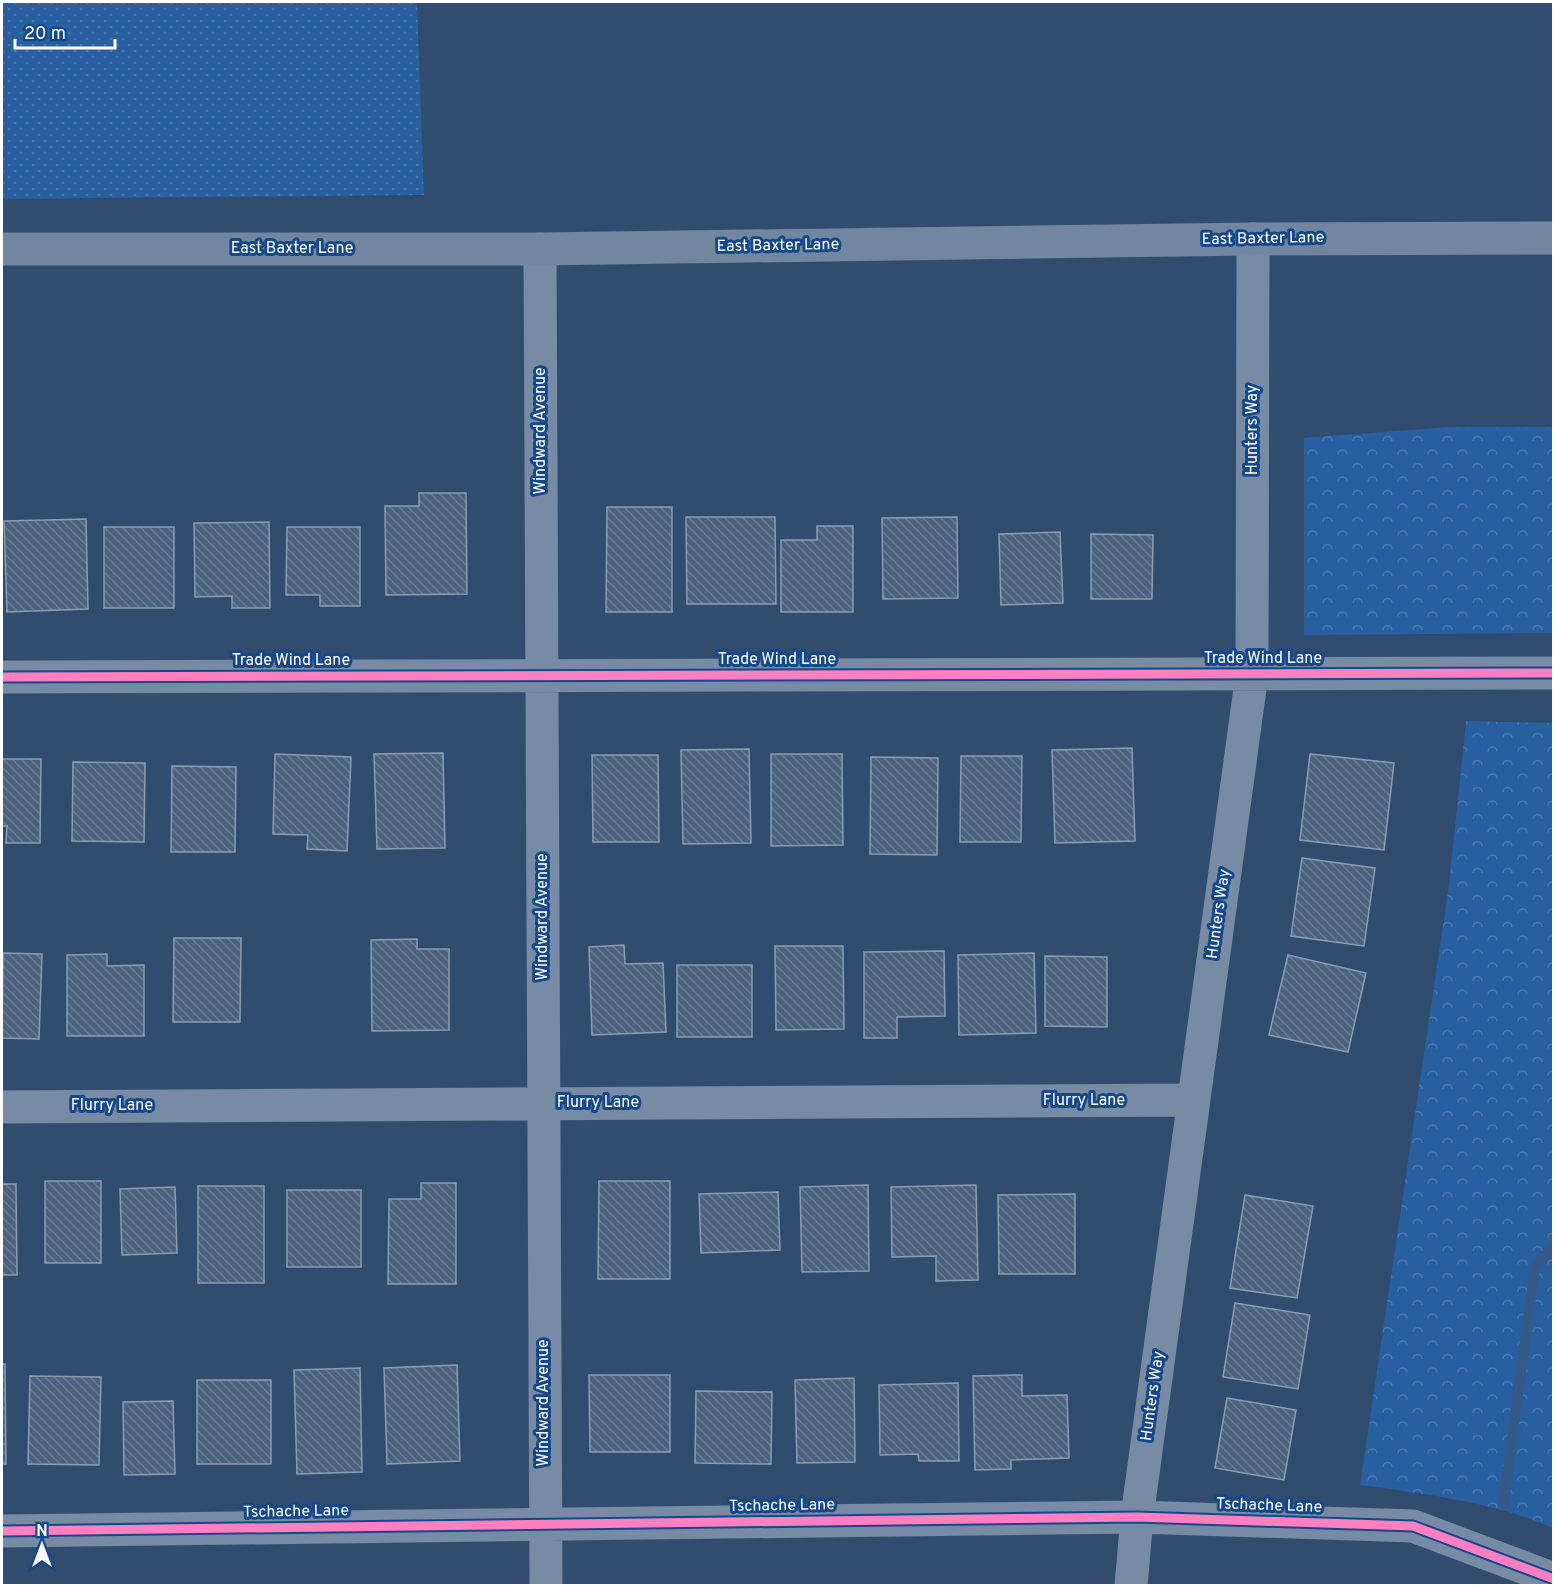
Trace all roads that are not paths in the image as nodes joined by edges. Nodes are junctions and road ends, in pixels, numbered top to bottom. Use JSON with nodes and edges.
{"nodes":[{"id":1,"x":1554,"y":238,"type":"edge"},
{"id":2,"x":1254,"y":239,"type":"junction"},
{"id":3,"x":2,"y":249,"type":"edge"},
{"id":4,"x":540,"y":249,"type":"junction"},
{"id":5,"x":1554,"y":673,"type":"edge"},
{"id":6,"x":1252,"y":674,"type":"junction"},
{"id":7,"x":542,"y":675,"type":"junction"},
{"id":8,"x":2,"y":677,"type":"edge"},
{"id":9,"x":1194,"y":1100,"type":"junction"},
{"id":10,"x":543,"y":1103,"type":"junction"},
{"id":11,"x":2,"y":1107,"type":"edge"},
{"id":12,"x":1137,"y":1516,"type":"junction"},
{"id":13,"x":545,"y":1523,"type":"junction"},
{"id":14,"x":2,"y":1531,"type":"edge"},
{"id":15,"x":1554,"y":1579,"type":"edge"},
{"id":16,"x":546,"y":1586,"type":"edge"},
{"id":17,"x":1131,"y":1586,"type":"edge"}],
"edges":[{"from":1,"to":2,"type":"main road","name":"East Baxter Lane"},
{"from":2,"to":4,"type":"main road","name":"East Baxter Lane"},
{"from":2,"to":6,"type":"street","name":"Hunters Way"},
{"from":3,"to":4,"type":"main road","name":"East Baxter Lane"},
{"from":4,"to":7,"type":"street","name":"Windward Avenue"},
{"from":5,"to":6,"type":"street","name":"Trade Wind Lane"},
{"from":6,"to":7,"type":"street","name":"Trade Wind Lane"},
{"from":6,"to":9,"type":"street","name":"Hunters Way"},
{"from":7,"to":8,"type":"street","name":"Trade Wind Lane"},
{"from":7,"to":10,"type":"street","name":"Windward Avenue"},
{"from":9,"to":10,"type":"street","name":"Flurry Lane"},
{"from":9,"to":12,"type":"street","name":"Hunters Way"},
{"from":10,"to":11,"type":"street","name":"Flurry Lane"},
{"from":10,"to":13,"type":"street","name":"Windward Avenue"},
{"from":12,"to":13,"type":"street","name":"Tschache Lane"},
{"from":12,"to":15,"type":"street","name":"Tschache Lane"},
{"from":12,"to":17,"type":"street","name":"Hunters Way"},
{"from":13,"to":14,"type":"street","name":"Tschache Lane"},
{"from":13,"to":16,"type":"street","name":"Windward Avenue"}]}
